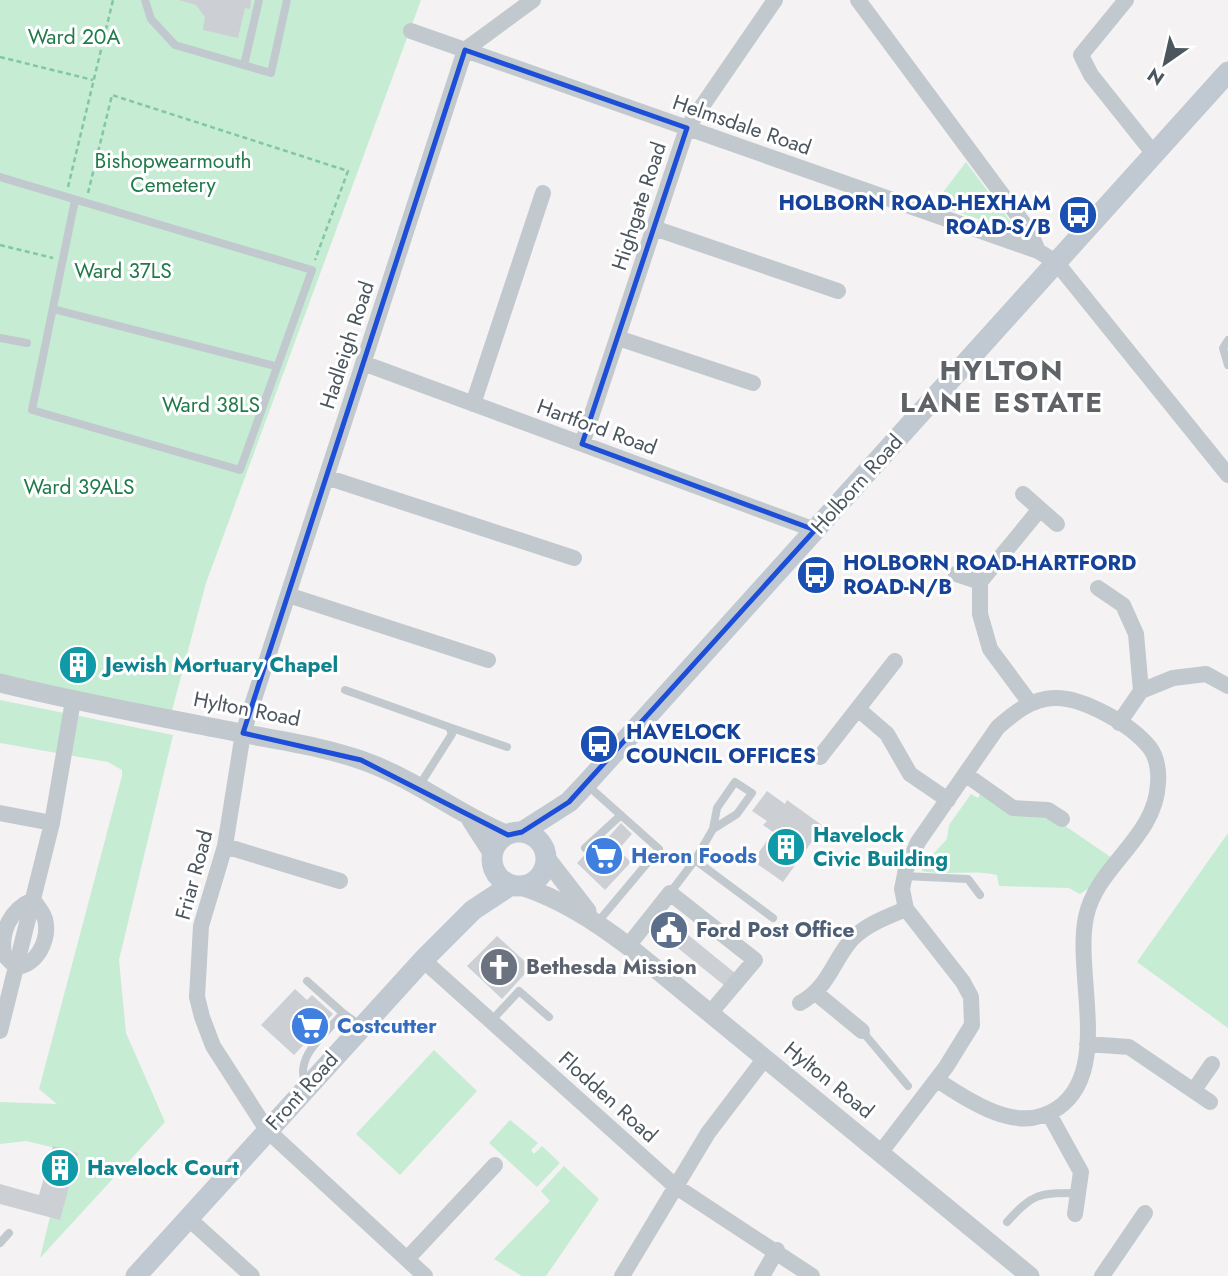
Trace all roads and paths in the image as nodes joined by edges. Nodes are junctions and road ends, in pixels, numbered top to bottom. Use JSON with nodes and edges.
{"nodes":[{"id":1,"x":113,"y":0,"type":"edge"},
{"id":2,"x":145,"y":0,"type":"edge"},
{"id":3,"x":258,"y":0,"type":"edge"},
{"id":4,"x":287,"y":0,"type":"edge"},
{"id":5,"x":533,"y":0,"type":"edge"},
{"id":6,"x":775,"y":0,"type":"edge"},
{"id":7,"x":858,"y":0,"type":"edge"},
{"id":8,"x":1126,"y":0,"type":"edge"},
{"id":9,"x":411,"y":32,"type":"dead end"},
{"id":10,"x":465,"y":50,"type":"junction"},
{"id":11,"x":0,"y":57,"type":"edge"},
{"id":12,"x":244,"y":65,"type":"junction"},
{"id":13,"x":1228,"y":72,"type":"edge"},
{"id":14,"x":93,"y":80,"type":"junction"},
{"id":15,"x":687,"y":128,"type":"junction"},
{"id":16,"x":1154,"y":154,"type":"junction"},
{"id":17,"x":0,"y":177,"type":"edge"},
{"id":18,"x":543,"y":193,"type":"dead end"},
{"id":19,"x":65,"y":197,"type":"junction"},
{"id":20,"x":75,"y":200,"type":"junction"},
{"id":21,"x":86,"y":203,"type":"junction"},
{"id":22,"x":653,"y":228,"type":"junction"},
{"id":23,"x":0,"y":245,"type":"edge"},
{"id":24,"x":1047,"y":257,"type":"junction"},
{"id":25,"x":63,"y":261,"type":"junction"},
{"id":26,"x":312,"y":270,"type":"junction"},
{"id":27,"x":838,"y":291,"type":"dead end"},
{"id":28,"x":53,"y":309,"type":"junction"},
{"id":29,"x":0,"y":338,"type":"edge"},
{"id":30,"x":618,"y":338,"type":"junction"},
{"id":31,"x":1228,"y":340,"type":"edge"},
{"id":32,"x":27,"y":343,"type":"dead end"},
{"id":33,"x":363,"y":363,"type":"junction"},
{"id":34,"x":1228,"y":365,"type":"edge"},
{"id":35,"x":275,"y":366,"type":"junction"},
{"id":36,"x":753,"y":383,"type":"dead end"},
{"id":37,"x":473,"y":404,"type":"junction"},
{"id":38,"x":582,"y":444,"type":"junction"},
{"id":39,"x":1228,"y":475,"type":"edge"},
{"id":40,"x":326,"y":477,"type":"junction"},
{"id":41,"x":1023,"y":494,"type":"dead end"},
{"id":42,"x":1040,"y":509,"type":"junction"},
{"id":43,"x":1057,"y":524,"type":"dead end"},
{"id":44,"x":815,"y":530,"type":"junction"},
{"id":45,"x":574,"y":558,"type":"dead end"},
{"id":46,"x":956,"y":574,"type":"dead end"},
{"id":47,"x":980,"y":582,"type":"junction"},
{"id":48,"x":1098,"y":587,"type":"dead end"},
{"id":49,"x":288,"y":595,"type":"junction"},
{"id":50,"x":488,"y":660,"type":"dead end"},
{"id":51,"x":895,"y":660,"type":"dead end"},
{"id":52,"x":0,"y":683,"type":"edge"},
{"id":53,"x":1228,"y":685,"type":"edge"},
{"id":54,"x":345,"y":690,"type":"dead end"},
{"id":55,"x":1142,"y":691,"type":"junction"},
{"id":56,"x":73,"y":701,"type":"junction"},
{"id":57,"x":1030,"y":702,"type":"junction"},
{"id":58,"x":858,"y":709,"type":"junction"},
{"id":59,"x":1119,"y":723,"type":"junction"},
{"id":60,"x":449,"y":727,"type":"junction"},
{"id":61,"x":243,"y":733,"type":"junction"},
{"id":62,"x":507,"y":747,"type":"dead end"},
{"id":63,"x":820,"y":757,"type":"dead end"},
{"id":64,"x":965,"y":774,"type":"junction"},
{"id":65,"x":586,"y":784,"type":"junction"},
{"id":66,"x":419,"y":786,"type":"junction"},
{"id":67,"x":948,"y":800,"type":"junction"},
{"id":68,"x":569,"y":802,"type":"junction"},
{"id":69,"x":0,"y":813,"type":"edge"},
{"id":70,"x":621,"y":815,"type":"junction"},
{"id":71,"x":1062,"y":819,"type":"dead end"},
{"id":72,"x":471,"y":820,"type":"junction"},
{"id":73,"x":52,"y":823,"type":"junction"},
{"id":74,"x":713,"y":829,"type":"junction"},
{"id":75,"x":515,"y":833,"type":"junction"},
{"id":76,"x":225,"y":846,"type":"junction"},
{"id":77,"x":585,"y":848,"type":"dead end"},
{"id":78,"x":545,"y":853,"type":"junction"},
{"id":79,"x":695,"y":860,"type":"junction"},
{"id":80,"x":493,"y":861,"type":"junction"},
{"id":81,"x":904,"y":876,"type":"junction"},
{"id":82,"x":340,"y":881,"type":"dead end"},
{"id":83,"x":516,"y":885,"type":"junction"},
{"id":84,"x":670,"y":893,"type":"junction"},
{"id":85,"x":980,"y":895,"type":"dead end"},
{"id":86,"x":906,"y":909,"type":"junction"},
{"id":87,"x":473,"y":910,"type":"junction"},
{"id":88,"x":773,"y":918,"type":"dead end"},
{"id":89,"x":597,"y":923,"type":"junction"},
{"id":90,"x":628,"y":946,"type":"junction"},
{"id":91,"x":423,"y":960,"type":"junction"},
{"id":92,"x":307,"y":981,"type":"dead end"},
{"id":93,"x":817,"y":994,"type":"junction"},
{"id":94,"x":800,"y":1003,"type":"dead end"},
{"id":95,"x":711,"y":1012,"type":"junction"},
{"id":96,"x":343,"y":1013,"type":"junction"},
{"id":97,"x":549,"y":1017,"type":"dead end"},
{"id":98,"x":492,"y":1020,"type":"junction"},
{"id":99,"x":361,"y":1026,"type":"junction"},
{"id":100,"x":0,"y":1031,"type":"edge"},
{"id":101,"x":862,"y":1031,"type":"joint"},
{"id":102,"x":1087,"y":1044,"type":"junction"},
{"id":103,"x":765,"y":1058,"type":"junction"},
{"id":104,"x":1212,"y":1065,"type":"dead end"},
{"id":105,"x":937,"y":1080,"type":"junction"},
{"id":106,"x":908,"y":1086,"type":"dead end"},
{"id":107,"x":306,"y":1087,"type":"junction"},
{"id":108,"x":1194,"y":1090,"type":"junction"},
{"id":109,"x":1210,"y":1102,"type":"dead end"},
{"id":110,"x":1049,"y":1114,"type":"junction"},
{"id":111,"x":267,"y":1130,"type":"junction"},
{"id":112,"x":881,"y":1152,"type":"junction"},
{"id":113,"x":495,"y":1165,"type":"dead end"},
{"id":114,"x":675,"y":1186,"type":"junction"},
{"id":115,"x":1076,"y":1193,"type":"junction"},
{"id":116,"x":1145,"y":1213,"type":"dead end"},
{"id":117,"x":1075,"y":1214,"type":"dead end"},
{"id":118,"x":188,"y":1218,"type":"junction"},
{"id":119,"x":1007,"y":1222,"type":"dead end"},
{"id":120,"x":9,"y":1233,"type":"dead end"},
{"id":121,"x":0,"y":1243,"type":"edge"},
{"id":122,"x":777,"y":1250,"type":"junction"},
{"id":123,"x":407,"y":1259,"type":"junction"},
{"id":124,"x":136,"y":1276,"type":"edge"},
{"id":125,"x":252,"y":1276,"type":"edge"},
{"id":126,"x":425,"y":1276,"type":"edge"},
{"id":127,"x":622,"y":1276,"type":"edge"},
{"id":128,"x":762,"y":1276,"type":"edge"},
{"id":129,"x":812,"y":1276,"type":"edge"},
{"id":130,"x":1030,"y":1276,"type":"edge"},
{"id":131,"x":1102,"y":1276,"type":"edge"}],
"edges":[{"from":1,"to":14,"type":"path"},
{"from":2,"to":12,"type":"lane"},
{"from":3,"to":12,"type":"lane"},
{"from":4,"to":12,"type":"lane"},
{"from":5,"to":10,"type":"street"},
{"from":6,"to":15,"type":"street","name":"Highgate Road"},
{"from":7,"to":24,"type":"street"},
{"from":8,"to":16,"type":"street"},
{"from":9,"to":10,"type":"street","name":"Helmsdale Road"},
{"from":10,"to":15,"type":"street","name":"Helmsdale Road"},
{"from":10,"to":33,"type":"street","name":"Hadleigh Road"},
{"from":11,"to":14,"type":"path"},
{"from":13,"to":16,"type":"main road","name":"Holborn Road"},
{"from":14,"to":19,"type":"path"},
{"from":15,"to":22,"type":"street","name":"Highgate Road"},
{"from":15,"to":24,"type":"street","name":"Helmsdale Road"},
{"from":16,"to":24,"type":"main road","name":"Holborn Road"},
{"from":17,"to":19,"type":"lane"},
{"from":18,"to":37,"type":"street"},
{"from":19,"to":20,"type":"lane"},
{"from":20,"to":21,"type":"lane"},
{"from":20,"to":25,"type":"lane"},
{"from":21,"to":26,"type":"lane"},
{"from":21,"to":26,"type":"path"},
{"from":22,"to":27,"type":"street"},
{"from":22,"to":30,"type":"street","name":"Highgate Road"},
{"from":23,"to":25,"type":"path"},
{"from":24,"to":39,"type":"street"},
{"from":24,"to":44,"type":"main road","name":"Holborn Road"},
{"from":25,"to":28,"type":"lane"},
{"from":26,"to":35,"type":"lane"},
{"from":28,"to":35,"type":"lane"},
{"from":28,"to":35,"type":"lane"},
{"from":29,"to":32,"type":"lane"},
{"from":30,"to":36,"type":"street"},
{"from":30,"to":38,"type":"street","name":"Highgate Road"},
{"from":31,"to":34,"type":"lane"},
{"from":33,"to":37,"type":"street","name":"Hartford Road"},
{"from":33,"to":40,"type":"street","name":"Hadleigh Road"},
{"from":37,"to":38,"type":"street","name":"Hartford Road"},
{"from":38,"to":44,"type":"street","name":"Hartford Road"},
{"from":40,"to":45,"type":"street"},
{"from":40,"to":49,"type":"street","name":"Hadleigh Road"},
{"from":41,"to":42,"type":"street"},
{"from":42,"to":43,"type":"street"},
{"from":42,"to":47,"type":"street"},
{"from":44,"to":65,"type":"main road","name":"Holborn Road"},
{"from":46,"to":47,"type":"street"},
{"from":47,"to":57,"type":"street"},
{"from":48,"to":55,"type":"street"},
{"from":49,"to":50,"type":"street"},
{"from":49,"to":61,"type":"street","name":"Hadleigh Road"},
{"from":51,"to":58,"type":"street"},
{"from":52,"to":56,"type":"street","name":"Hylton Road"},
{"from":53,"to":55,"type":"street"},
{"from":54,"to":60,"type":"lane"},
{"from":55,"to":59,"type":"street"},
{"from":56,"to":61,"type":"street","name":"Hylton Road"},
{"from":56,"to":73,"type":"street"},
{"from":57,"to":59,"type":"street"},
{"from":57,"to":64,"type":"street"},
{"from":58,"to":63,"type":"street"},
{"from":58,"to":67,"type":"street"},
{"from":59,"to":102,"type":"street"},
{"from":60,"to":62,"type":"lane"},
{"from":60,"to":66,"type":"lane"},
{"from":61,"to":66,"type":"street","name":"Hylton Road"},
{"from":61,"to":76,"type":"street","name":"Friar Road"},
{"from":64,"to":67,"type":"street"},
{"from":64,"to":71,"type":"street"},
{"from":65,"to":68,"type":"main road","name":"Holborn Road"},
{"from":65,"to":70,"type":"lane"},
{"from":66,"to":72,"type":"street","name":"Hylton Road"},
{"from":67,"to":81,"type":"street"},
{"from":68,"to":75,"type":"main road","name":"Holborn Road"},
{"from":68,"to":78,"type":"main road","name":"Holborn Road"},
{"from":69,"to":73,"type":"street"},
{"from":70,"to":77,"type":"lane"},
{"from":70,"to":89,"type":"lane"},
{"from":72,"to":75,"type":"street","name":"Hylton Road"},
{"from":72,"to":80,"type":"street","name":"Hylton Road"},
{"from":73,"to":100,"type":"street"},
{"from":74,"to":74,"type":"lane"},
{"from":74,"to":79,"type":"lane"},
{"from":75,"to":78,"type":"main road"},
{"from":75,"to":80,"type":"main road"},
{"from":76,"to":82,"type":"street"},
{"from":76,"to":111,"type":"street","name":"Friar Road"},
{"from":78,"to":83,"type":"main road"},
{"from":78,"to":89,"type":"street","name":"Hylton Road"},
{"from":79,"to":84,"type":"lane"},
{"from":79,"to":88,"type":"lane"},
{"from":80,"to":83,"type":"main road"},
{"from":80,"to":87,"type":"main road","name":"Front Road"},
{"from":81,"to":85,"type":"lane"},
{"from":81,"to":86,"type":"street"},
{"from":83,"to":87,"type":"main road","name":"Front Road"},
{"from":83,"to":89,"type":"street","name":"Hylton Road"},
{"from":84,"to":90,"type":"street"},
{"from":84,"to":95,"type":"street"},
{"from":86,"to":93,"type":"street"},
{"from":86,"to":105,"type":"street"},
{"from":87,"to":91,"type":"main road","name":"Front Road"},
{"from":89,"to":90,"type":"street","name":"Hylton Road"},
{"from":90,"to":95,"type":"street","name":"Hylton Road"},
{"from":91,"to":98,"type":"street","name":"Flodden Road"},
{"from":91,"to":99,"type":"main road","name":"Front Road"},
{"from":92,"to":96,"type":"lane"},
{"from":93,"to":94,"type":"street"},
{"from":93,"to":101,"type":"street"},
{"from":95,"to":103,"type":"street","name":"Hylton Road"},
{"from":96,"to":99,"type":"lane"},
{"from":96,"to":107,"type":"lane"},
{"from":97,"to":98,"type":"lane"},
{"from":98,"to":114,"type":"street","name":"Flodden Road"},
{"from":99,"to":107,"type":"main road","name":"Front Road"},
{"from":101,"to":106,"type":"lane"},
{"from":102,"to":108,"type":"street"},
{"from":102,"to":110,"type":"street"},
{"from":103,"to":112,"type":"street","name":"Hylton Road"},
{"from":103,"to":114,"type":"street"},
{"from":104,"to":108,"type":"street"},
{"from":105,"to":110,"type":"street"},
{"from":105,"to":112,"type":"street"},
{"from":107,"to":111,"type":"main road","name":"Front Road"},
{"from":108,"to":109,"type":"street"},
{"from":110,"to":115,"type":"street"},
{"from":111,"to":118,"type":"main road","name":"Front Road"},
{"from":111,"to":123,"type":"street","name":"Friar Road"},
{"from":112,"to":130,"type":"street","name":"Hylton Road"},
{"from":113,"to":123,"type":"street"},
{"from":114,"to":122,"type":"street","name":"Flodden Road"},
{"from":114,"to":127,"type":"street"},
{"from":115,"to":117,"type":"street"},
{"from":115,"to":119,"type":"lane"},
{"from":116,"to":131,"type":"street"},
{"from":118,"to":124,"type":"main road","name":"Front Road"},
{"from":118,"to":125,"type":"street"},
{"from":120,"to":121,"type":"lane"},
{"from":122,"to":128,"type":"street"},
{"from":122,"to":129,"type":"street","name":"Flodden Road"},
{"from":123,"to":126,"type":"street","name":"Friar Road"}]}
